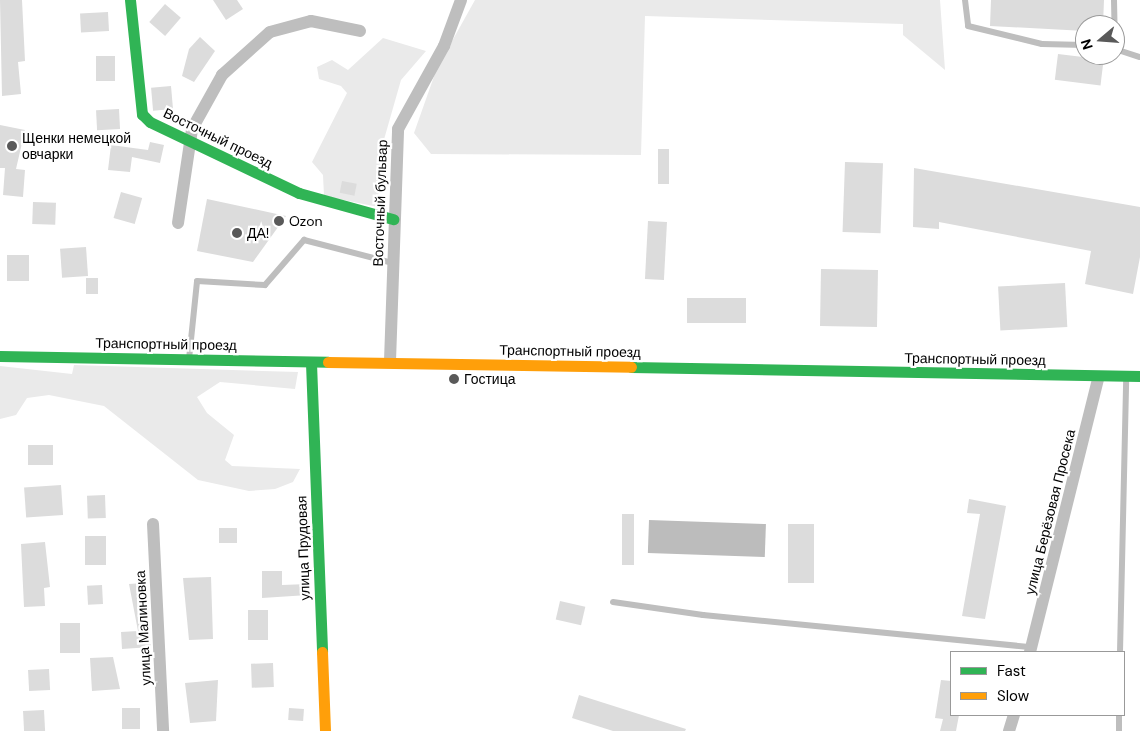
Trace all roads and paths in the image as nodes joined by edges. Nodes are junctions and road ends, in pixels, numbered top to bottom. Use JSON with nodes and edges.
{"nodes":[{"id":1,"x":130,"y":0,"type":"edge"},
{"id":2,"x":461,"y":0,"type":"edge"},
{"id":3,"x":966,"y":0,"type":"edge"},
{"id":4,"x":1114,"y":0,"type":"edge"},
{"id":5,"x":1115,"y":15,"type":"edge"},
{"id":6,"x":360,"y":31,"type":"dead end"},
{"id":7,"x":1075,"y":45,"type":"edge"},
{"id":8,"x":1125,"y":52,"type":"edge"},
{"id":9,"x":1140,"y":57,"type":"edge"},
{"id":10,"x":191,"y":142,"type":"junction"},
{"id":11,"x":393,"y":219,"type":"junction"},
{"id":12,"x":178,"y":223,"type":"dead end"},
{"id":13,"x":393,"y":263,"type":"junction"},
{"id":14,"x":0,"y":356,"type":"edge"},
{"id":15,"x":189,"y":360,"type":"junction"},
{"id":16,"x":390,"y":362,"type":"junction"},
{"id":17,"x":311,"y":363,"type":"junction"},
{"id":18,"x":1140,"y":376,"type":"edge"},
{"id":19,"x":1126,"y":378,"type":"junction"},
{"id":20,"x":1098,"y":379,"type":"junction"},
{"id":21,"x":152,"y":524,"type":"dead end"},
{"id":22,"x":613,"y":602,"type":"dead end"},
{"id":23,"x":1031,"y":650,"type":"edge"},
{"id":24,"x":1120,"y":651,"type":"edge"},
{"id":25,"x":1014,"y":716,"type":"edge"},
{"id":26,"x":1120,"y":716,"type":"edge"},
{"id":27,"x":163,"y":731,"type":"edge"},
{"id":28,"x":325,"y":731,"type":"edge"},
{"id":29,"x":1009,"y":731,"type":"edge"},
{"id":30,"x":1119,"y":731,"type":"edge"}],
"edges":[{"from":1,"to":10,"type":"main road","name":"Восточный проезд"},
{"from":2,"to":11,"type":"street","name":"Восточный бульвар"},
{"from":3,"to":7,"type":"lane"},
{"from":4,"to":5,"type":"lane"},
{"from":6,"to":10,"type":"street"},
{"from":8,"to":9,"type":"lane"},
{"from":10,"to":11,"type":"main road","name":"Восточный проезд"},
{"from":10,"to":12,"type":"street"},
{"from":11,"to":13,"type":"street","name":"Восточный бульвар"},
{"from":13,"to":15,"type":"lane"},
{"from":13,"to":16,"type":"street","name":"Восточный бульвар"},
{"from":14,"to":15,"type":"main road","name":"Транспортный проезд"},
{"from":15,"to":17,"type":"main road","name":"Транспортный проезд"},
{"from":16,"to":17,"type":"main road","name":"Транспортный проезд"},
{"from":16,"to":20,"type":"main road","name":"Транспортный проезд"},
{"from":17,"to":28,"type":"main road","name":"улица Прудовая"},
{"from":18,"to":19,"type":"main road","name":"Транспортный проезд"},
{"from":19,"to":20,"type":"main road","name":"Транспортный проезд"},
{"from":19,"to":24,"type":"lane"},
{"from":20,"to":23,"type":"street","name":"улица Берёзовая Просека"},
{"from":21,"to":27,"type":"street","name":"улица Малиновка"},
{"from":22,"to":23,"type":"lane"},
{"from":25,"to":29,"type":"street"},
{"from":26,"to":30,"type":"lane"}]}
